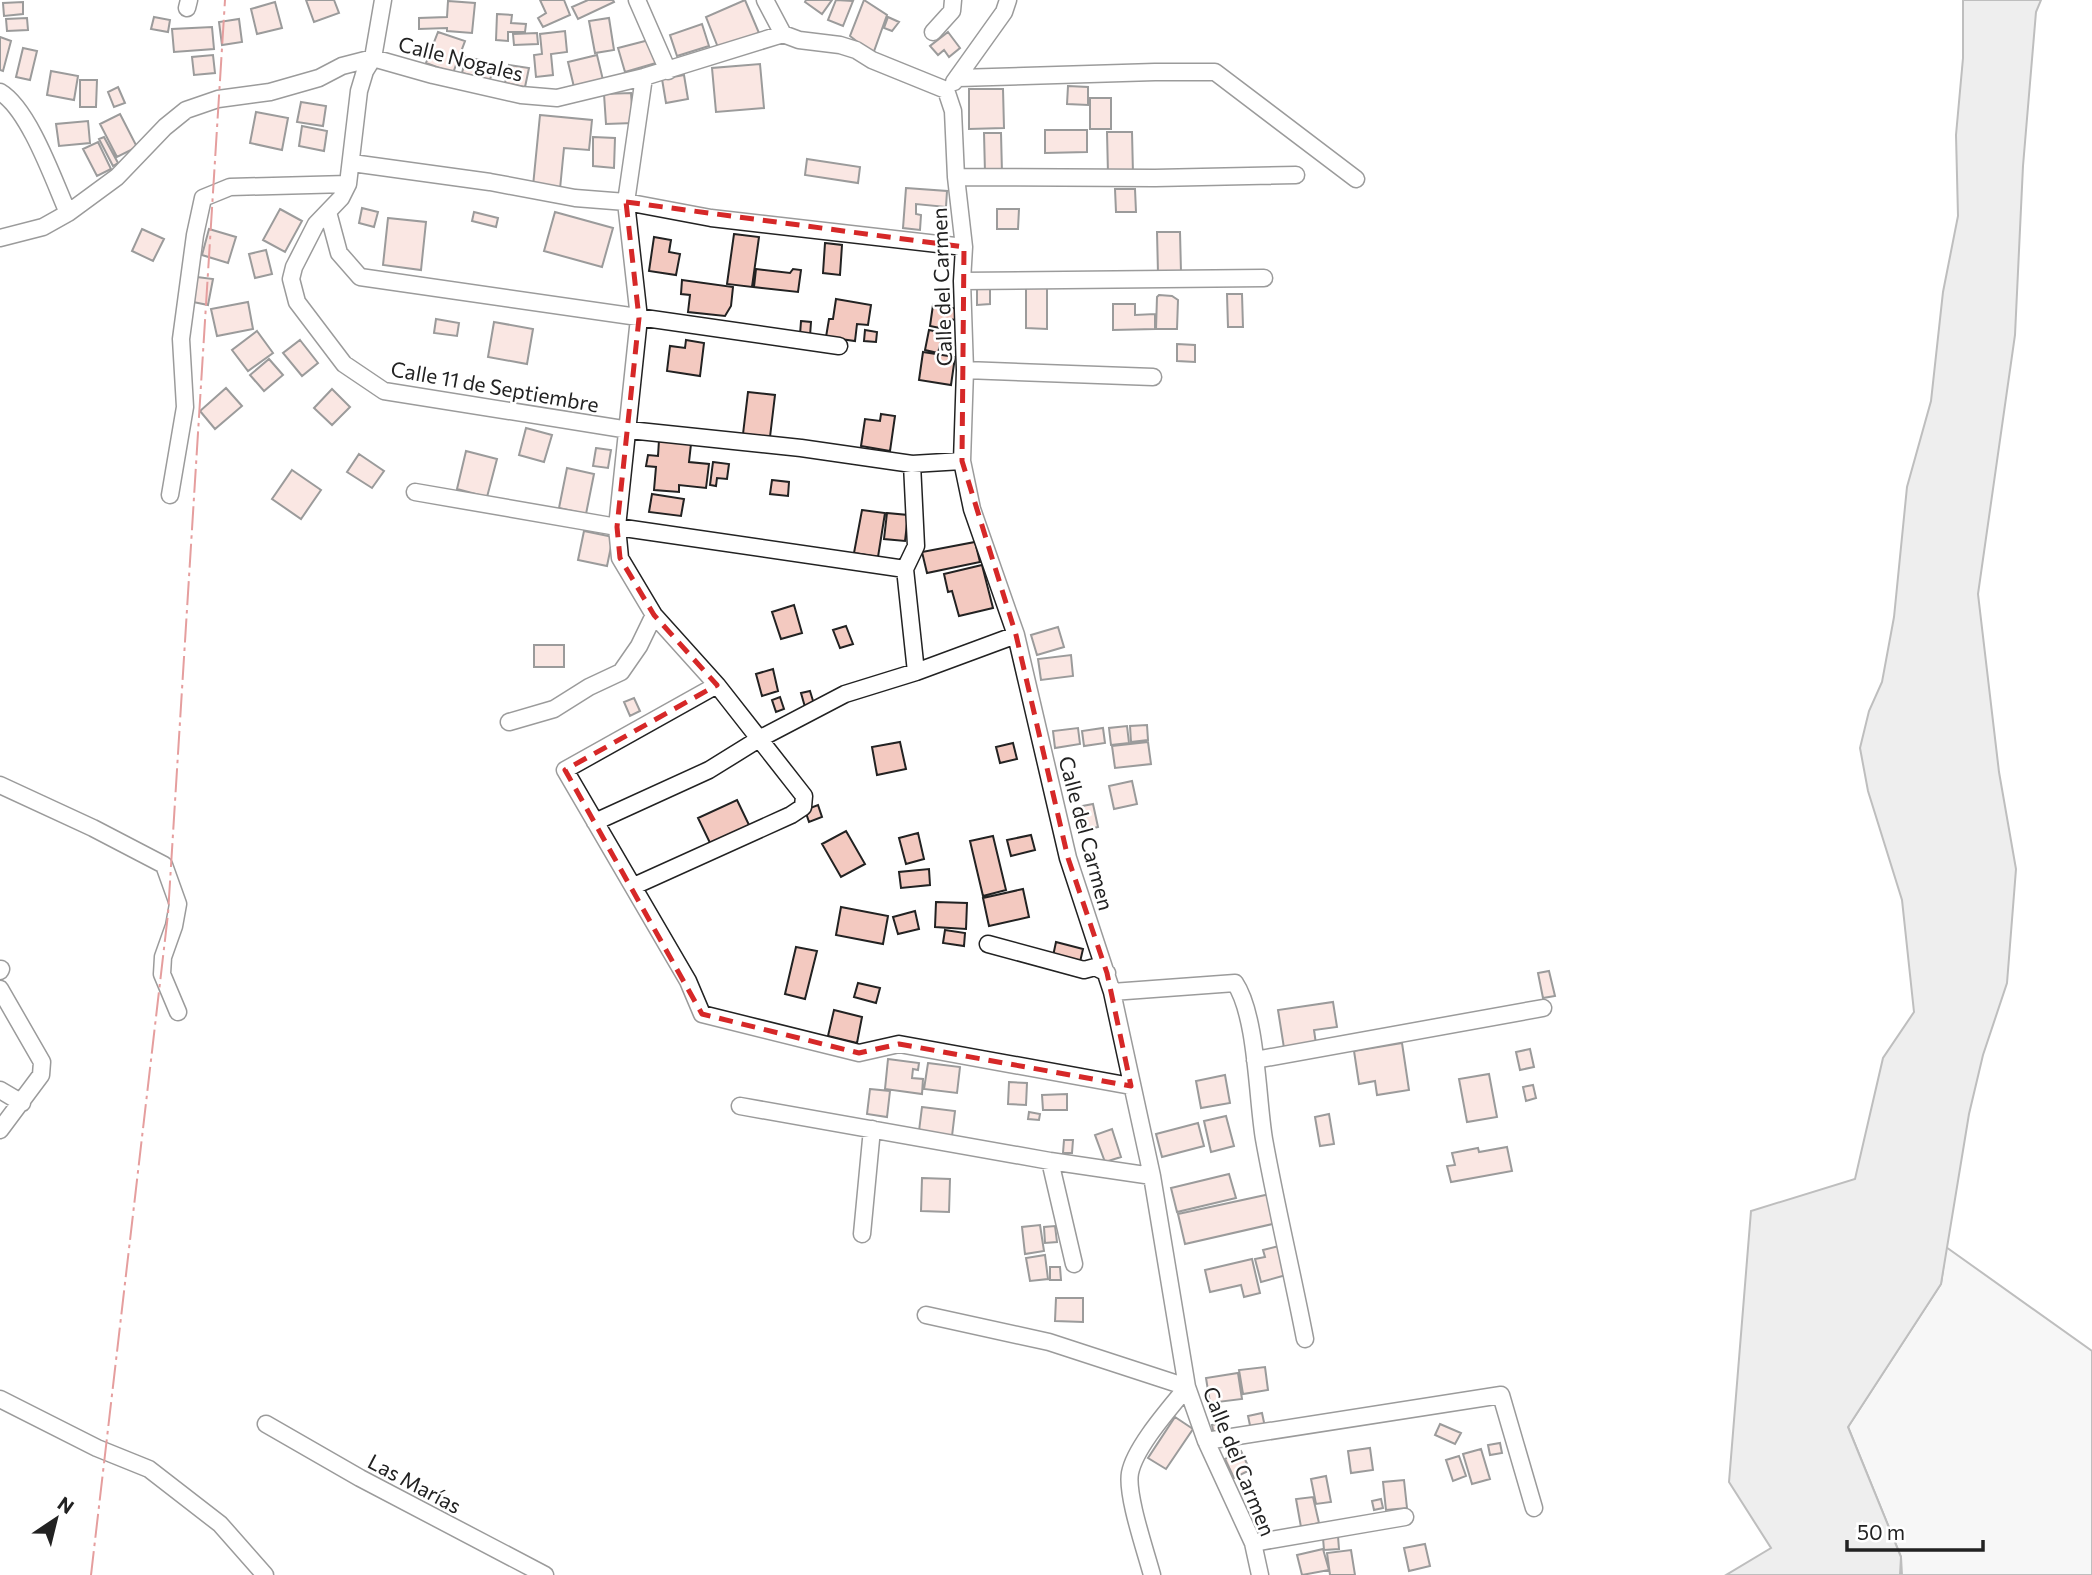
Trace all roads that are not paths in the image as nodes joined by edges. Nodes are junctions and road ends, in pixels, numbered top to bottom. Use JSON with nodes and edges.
{"nodes":[{"id":1,"x":383,"y":0,"type":"edge"},
{"id":2,"x":637,"y":0,"type":"edge"},
{"id":3,"x":765,"y":0,"type":"edge"},
{"id":4,"x":953,"y":0,"type":"edge"},
{"id":5,"x":1008,"y":0,"type":"edge"},
{"id":6,"x":933,"y":32,"type":"dead end"},
{"id":7,"x":783,"y":34,"type":"junction"},
{"id":8,"x":373,"y":58,"type":"junction"},
{"id":9,"x":668,"y":71,"type":"junction"},
{"id":10,"x":644,"y":77,"type":"junction"},
{"id":11,"x":952,"y":84,"type":"junction"},
{"id":12,"x":0,"y":92,"type":"edge"},
{"id":13,"x":352,"y":163,"type":"junction"},
{"id":14,"x":1296,"y":175,"type":"dead end"},
{"id":15,"x":956,"y":177,"type":"junction"},
{"id":16,"x":1356,"y":179,"type":"dead end"},
{"id":17,"x":348,"y":184,"type":"junction"},
{"id":18,"x":626,"y":202,"type":"junction"},
{"id":19,"x":328,"y":212,"type":"junction"},
{"id":20,"x":68,"y":213,"type":"junction"},
{"id":21,"x":0,"y":237,"type":"edge"},
{"id":22,"x":964,"y":247,"type":"junction"},
{"id":23,"x":1264,"y":278,"type":"dead end"},
{"id":24,"x":962,"y":281,"type":"junction"},
{"id":25,"x":639,"y":318,"type":"junction"},
{"id":26,"x":839,"y":346,"type":"dead end"},
{"id":27,"x":965,"y":370,"type":"junction"},
{"id":28,"x":1153,"y":377,"type":"dead end"},
{"id":29,"x":629,"y":429,"type":"junction"},
{"id":30,"x":962,"y":461,"type":"junction"},
{"id":31,"x":912,"y":464,"type":"junction"},
{"id":32,"x":415,"y":492,"type":"dead end"},
{"id":33,"x":170,"y":495,"type":"dead end"},
{"id":34,"x":617,"y":527,"type":"junction"},
{"id":35,"x":905,"y":569,"type":"junction"},
{"id":36,"x":654,"y":615,"type":"junction"},
{"id":37,"x":1016,"y":635,"type":"junction"},
{"id":38,"x":916,"y":673,"type":"junction"},
{"id":39,"x":717,"y":685,"type":"junction"},
{"id":40,"x":509,"y":722,"type":"dead end"},
{"id":41,"x":759,"y":739,"type":"junction"},
{"id":42,"x":0,"y":785,"type":"edge"},
{"id":43,"x":595,"y":822,"type":"junction"},
{"id":44,"x":634,"y":886,"type":"junction"},
{"id":45,"x":988,"y":944,"type":"dead end"},
{"id":46,"x":1107,"y":973,"type":"junction"},
{"id":47,"x":0,"y":989,"type":"edge"},
{"id":48,"x":1112,"y":992,"type":"junction"},
{"id":49,"x":1543,"y":1007,"type":"dead end"},
{"id":50,"x":178,"y":1012,"type":"dead end"},
{"id":51,"x":1255,"y":1060,"type":"junction"},
{"id":52,"x":1131,"y":1086,"type":"junction"},
{"id":53,"x":0,"y":1090,"type":"edge"},
{"id":54,"x":22,"y":1103,"type":"junction"},
{"id":55,"x":740,"y":1106,"type":"dead end"},
{"id":56,"x":872,"y":1129,"type":"junction"},
{"id":57,"x":0,"y":1130,"type":"edge"},
{"id":58,"x":1050,"y":1161,"type":"junction"},
{"id":59,"x":1152,"y":1175,"type":"junction"},
{"id":60,"x":862,"y":1234,"type":"dead end"},
{"id":61,"x":1074,"y":1264,"type":"dead end"},
{"id":62,"x":926,"y":1315,"type":"dead end"},
{"id":63,"x":1305,"y":1339,"type":"dead end"},
{"id":64,"x":1187,"y":1387,"type":"junction"},
{"id":65,"x":0,"y":1399,"type":"edge"},
{"id":66,"x":266,"y":1424,"type":"dead end"},
{"id":67,"x":1206,"y":1441,"type":"junction"},
{"id":68,"x":1534,"y":1508,"type":"dead end"},
{"id":69,"x":1405,"y":1517,"type":"dead end"},
{"id":70,"x":1253,"y":1543,"type":"junction"},
{"id":71,"x":265,"y":1575,"type":"edge"},
{"id":72,"x":545,"y":1575,"type":"edge"},
{"id":73,"x":1152,"y":1575,"type":"edge"},
{"id":74,"x":1260,"y":1575,"type":"edge"}],
"edges":[{"from":1,"to":8,"type":"street","name":"Calle 11 de Septiembre"},
{"from":2,"to":9,"type":"street"},
{"from":3,"to":7,"type":"street"},
{"from":4,"to":6,"type":"street"},
{"from":5,"to":11,"type":"street"},
{"from":7,"to":9,"type":"street","name":"Calle Nogales"},
{"from":7,"to":11,"type":"street"},
{"from":8,"to":10,"type":"street","name":"Calle Nogales"},
{"from":8,"to":13,"type":"street","name":"Calle 11 de Septiembre"},
{"from":8,"to":20,"type":"street","name":"Calle Nogales"},
{"from":9,"to":10,"type":"street","name":"Calle Nogales"},
{"from":10,"to":18,"type":"street"},
{"from":11,"to":15,"type":"street","name":"Calle del Carmen"},
{"from":11,"to":16,"type":"street"},
{"from":12,"to":20,"type":"street"},
{"from":13,"to":17,"type":"street","name":"Calle 11 de Septiembre"},
{"from":13,"to":18,"type":"street"},
{"from":14,"to":15,"type":"street"},
{"from":15,"to":22,"type":"street","name":"Calle del Carmen"},
{"from":17,"to":19,"type":"street","name":"Calle 11 de Septiembre"},
{"from":17,"to":33,"type":"street"},
{"from":18,"to":22,"type":"street"},
{"from":18,"to":25,"type":"street"},
{"from":19,"to":25,"type":"street"},
{"from":19,"to":29,"type":"street","name":"Calle 11 de Septiembre"},
{"from":20,"to":21,"type":"street","name":"Calle Nogales"},
{"from":22,"to":24,"type":"street","name":"Calle del Carmen"},
{"from":23,"to":24,"type":"street"},
{"from":24,"to":27,"type":"street","name":"Calle del Carmen"},
{"from":25,"to":26,"type":"street"},
{"from":25,"to":29,"type":"street"},
{"from":27,"to":28,"type":"street"},
{"from":27,"to":30,"type":"street","name":"Calle del Carmen"},
{"from":29,"to":31,"type":"street","name":"Calle 11 de Septiembre"},
{"from":29,"to":34,"type":"street"},
{"from":30,"to":31,"type":"street","name":"Calle 11 de Septiembre"},
{"from":30,"to":37,"type":"street","name":"Calle del Carmen"},
{"from":31,"to":35,"type":"street"},
{"from":32,"to":34,"type":"street"},
{"from":34,"to":35,"type":"street"},
{"from":34,"to":36,"type":"street"},
{"from":35,"to":38,"type":"street"},
{"from":36,"to":39,"type":"street"},
{"from":36,"to":40,"type":"street"},
{"from":37,"to":38,"type":"street"},
{"from":37,"to":46,"type":"street","name":"Calle del Carmen"},
{"from":38,"to":41,"type":"street"},
{"from":39,"to":41,"type":"street"},
{"from":39,"to":43,"type":"street"},
{"from":41,"to":43,"type":"street"},
{"from":41,"to":44,"type":"street"},
{"from":42,"to":50,"type":"street"},
{"from":43,"to":44,"type":"street"},
{"from":44,"to":52,"type":"street"},
{"from":45,"to":46,"type":"street"},
{"from":46,"to":48,"type":"street","name":"Calle del Carmen"},
{"from":47,"to":54,"type":"street"},
{"from":48,"to":51,"type":"street"},
{"from":48,"to":52,"type":"street","name":"Calle del Carmen"},
{"from":49,"to":51,"type":"street"},
{"from":51,"to":63,"type":"street"},
{"from":52,"to":59,"type":"street","name":"Calle del Carmen"},
{"from":53,"to":54,"type":"street"},
{"from":54,"to":57,"type":"street"},
{"from":55,"to":56,"type":"street"},
{"from":56,"to":58,"type":"street"},
{"from":56,"to":60,"type":"street"},
{"from":58,"to":59,"type":"street"},
{"from":58,"to":61,"type":"street"},
{"from":59,"to":64,"type":"street","name":"Calle del Carmen"},
{"from":62,"to":64,"type":"street"},
{"from":64,"to":67,"type":"street","name":"Calle del Carmen"},
{"from":64,"to":73,"type":"street"},
{"from":65,"to":71,"type":"street"},
{"from":66,"to":72,"type":"street","name":"Las Marías"},
{"from":67,"to":68,"type":"street"},
{"from":67,"to":70,"type":"street","name":"Calle del Carmen"},
{"from":69,"to":70,"type":"street"},
{"from":70,"to":74,"type":"street","name":"Calle del Carmen"}]}
